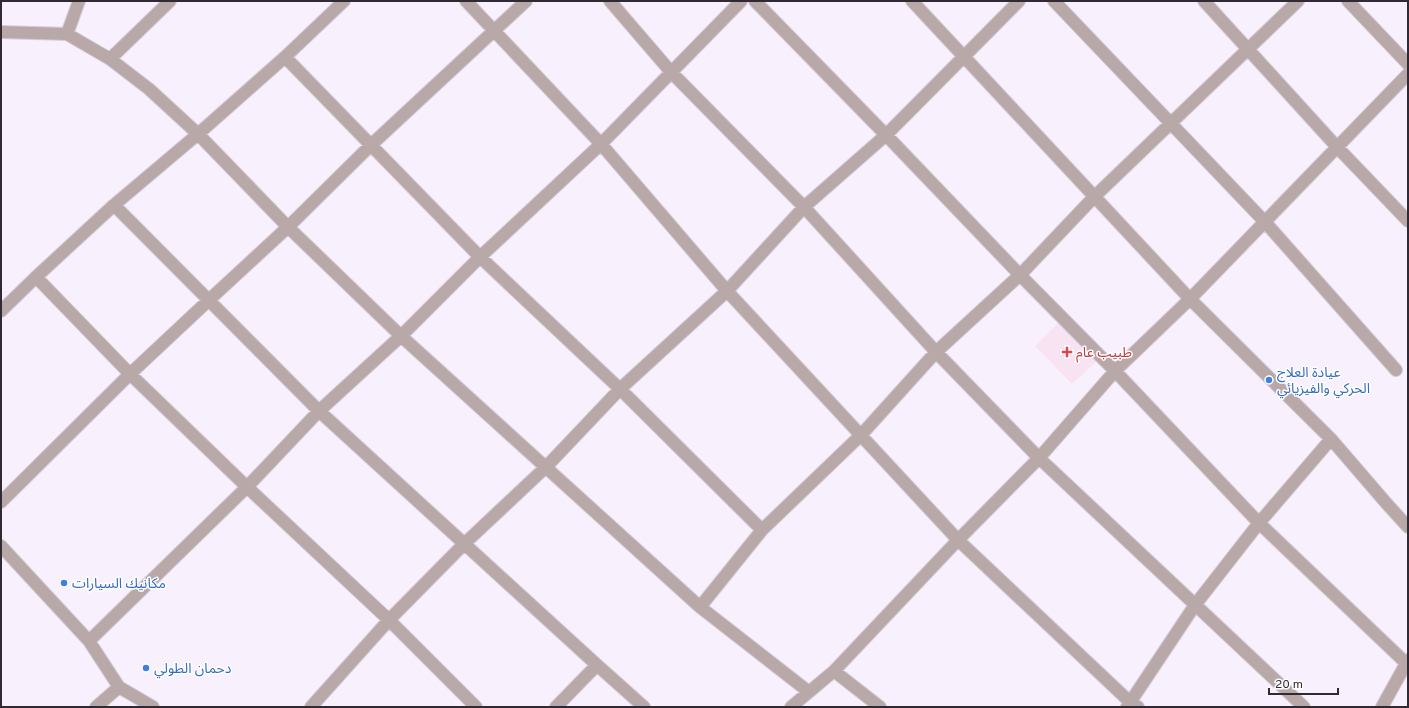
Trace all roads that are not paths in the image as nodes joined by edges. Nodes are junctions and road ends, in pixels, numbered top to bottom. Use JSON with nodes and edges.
{"nodes":[{"id":1,"x":79,"y":1,"type":"edge"},
{"id":2,"x":170,"y":1,"type":"edge"},
{"id":3,"x":344,"y":1,"type":"edge"},
{"id":4,"x":466,"y":1,"type":"edge"},
{"id":5,"x":526,"y":1,"type":"edge"},
{"id":6,"x":610,"y":1,"type":"edge"},
{"id":7,"x":741,"y":1,"type":"edge"},
{"id":8,"x":755,"y":1,"type":"edge"},
{"id":9,"x":912,"y":1,"type":"edge"},
{"id":10,"x":1019,"y":1,"type":"edge"},
{"id":11,"x":1054,"y":1,"type":"edge"},
{"id":12,"x":1204,"y":1,"type":"edge"},
{"id":13,"x":1298,"y":1,"type":"edge"},
{"id":14,"x":1348,"y":1,"type":"edge"},
{"id":15,"x":1,"y":32,"type":"edge"},
{"id":16,"x":494,"y":32,"type":"junction"},
{"id":17,"x":67,"y":34,"type":"junction"},
{"id":18,"x":1249,"y":49,"type":"junction"},
{"id":19,"x":965,"y":56,"type":"junction"},
{"id":20,"x":285,"y":57,"type":"junction"},
{"id":21,"x":110,"y":59,"type":"junction"},
{"id":22,"x":1408,"y":64,"type":"edge"},
{"id":23,"x":671,"y":72,"type":"junction"},
{"id":24,"x":1408,"y":74,"type":"edge"},
{"id":25,"x":1171,"y":122,"type":"junction"},
{"id":26,"x":198,"y":134,"type":"junction"},
{"id":27,"x":886,"y":135,"type":"junction"},
{"id":28,"x":601,"y":144,"type":"junction"},
{"id":29,"x":371,"y":145,"type":"junction"},
{"id":30,"x":1337,"y":147,"type":"junction"},
{"id":31,"x":1094,"y":197,"type":"junction"},
{"id":32,"x":114,"y":205,"type":"junction"},
{"id":33,"x":804,"y":207,"type":"junction"},
{"id":34,"x":1408,"y":221,"type":"edge"},
{"id":35,"x":1264,"y":222,"type":"junction"},
{"id":36,"x":288,"y":227,"type":"junction"},
{"id":37,"x":480,"y":256,"type":"junction"},
{"id":38,"x":1020,"y":275,"type":"junction"},
{"id":39,"x":36,"y":277,"type":"junction"},
{"id":40,"x":727,"y":291,"type":"junction"},
{"id":41,"x":1190,"y":299,"type":"junction"},
{"id":42,"x":209,"y":300,"type":"junction"},
{"id":43,"x":1,"y":311,"type":"edge"},
{"id":44,"x":401,"y":336,"type":"junction"},
{"id":45,"x":936,"y":352,"type":"junction"},
{"id":46,"x":1396,"y":370,"type":"dead end"},
{"id":47,"x":1116,"y":371,"type":"junction"},
{"id":48,"x":130,"y":374,"type":"junction"},
{"id":49,"x":620,"y":389,"type":"junction"},
{"id":50,"x":319,"y":411,"type":"junction"},
{"id":51,"x":861,"y":435,"type":"junction"},
{"id":52,"x":1330,"y":439,"type":"junction"},
{"id":53,"x":1039,"y":458,"type":"junction"},
{"id":54,"x":546,"y":467,"type":"junction"},
{"id":55,"x":247,"y":487,"type":"junction"},
{"id":56,"x":1,"y":502,"type":"edge"},
{"id":57,"x":1259,"y":523,"type":"junction"},
{"id":58,"x":1408,"y":527,"type":"edge"},
{"id":59,"x":762,"y":530,"type":"junction"},
{"id":60,"x":958,"y":540,"type":"junction"},
{"id":61,"x":464,"y":544,"type":"junction"},
{"id":62,"x":1,"y":546,"type":"edge"},
{"id":63,"x":1195,"y":605,"type":"junction"},
{"id":64,"x":700,"y":607,"type":"junction"},
{"id":65,"x":389,"y":620,"type":"junction"},
{"id":66,"x":89,"y":641,"type":"junction"},
{"id":67,"x":1407,"y":663,"type":"edge"},
{"id":68,"x":596,"y":665,"type":"junction"},
{"id":69,"x":834,"y":671,"type":"junction"},
{"id":70,"x":119,"y":687,"type":"junction"},
{"id":71,"x":809,"y":692,"type":"junction"},
{"id":72,"x":1132,"y":705,"type":"edge"},
{"id":73,"x":96,"y":707,"type":"edge"},
{"id":74,"x":153,"y":707,"type":"edge"},
{"id":75,"x":311,"y":707,"type":"edge"},
{"id":76,"x":476,"y":707,"type":"edge"},
{"id":77,"x":556,"y":707,"type":"edge"},
{"id":78,"x":644,"y":707,"type":"edge"},
{"id":79,"x":791,"y":707,"type":"edge"},
{"id":80,"x":880,"y":707,"type":"edge"},
{"id":81,"x":1304,"y":707,"type":"edge"},
{"id":82,"x":1382,"y":707,"type":"edge"}],
"edges":[{"from":1,"to":17,"type":"street"},
{"from":2,"to":21,"type":"street"},
{"from":3,"to":20,"type":"street"},
{"from":4,"to":16,"type":"street"},
{"from":5,"to":16,"type":"street"},
{"from":6,"to":23,"type":"street"},
{"from":7,"to":23,"type":"street"},
{"from":8,"to":27,"type":"street"},
{"from":9,"to":19,"type":"street"},
{"from":10,"to":19,"type":"street"},
{"from":11,"to":25,"type":"street"},
{"from":12,"to":18,"type":"street"},
{"from":13,"to":18,"type":"street"},
{"from":14,"to":22,"type":"street"},
{"from":15,"to":17,"type":"street"},
{"from":16,"to":28,"type":"street"},
{"from":16,"to":29,"type":"street"},
{"from":17,"to":21,"type":"street"},
{"from":18,"to":25,"type":"street"},
{"from":18,"to":30,"type":"street"},
{"from":19,"to":27,"type":"street"},
{"from":19,"to":31,"type":"street"},
{"from":20,"to":26,"type":"street"},
{"from":20,"to":29,"type":"street"},
{"from":21,"to":26,"type":"street"},
{"from":23,"to":28,"type":"street"},
{"from":23,"to":33,"type":"street"},
{"from":24,"to":30,"type":"street"},
{"from":25,"to":31,"type":"street"},
{"from":25,"to":35,"type":"street"},
{"from":26,"to":32,"type":"street"},
{"from":26,"to":36,"type":"street"},
{"from":27,"to":33,"type":"street"},
{"from":27,"to":38,"type":"street"},
{"from":28,"to":37,"type":"street"},
{"from":28,"to":40,"type":"street"},
{"from":29,"to":36,"type":"street"},
{"from":29,"to":37,"type":"street"},
{"from":30,"to":34,"type":"street"},
{"from":30,"to":35,"type":"street"},
{"from":31,"to":38,"type":"street"},
{"from":31,"to":41,"type":"street"},
{"from":32,"to":39,"type":"street"},
{"from":32,"to":42,"type":"street"},
{"from":33,"to":40,"type":"street"},
{"from":33,"to":45,"type":"street"},
{"from":35,"to":41,"type":"street"},
{"from":35,"to":46,"type":"street"},
{"from":36,"to":42,"type":"street"},
{"from":36,"to":44,"type":"street"},
{"from":37,"to":44,"type":"street"},
{"from":37,"to":49,"type":"street"},
{"from":38,"to":45,"type":"street"},
{"from":38,"to":47,"type":"street"},
{"from":39,"to":43,"type":"street"},
{"from":39,"to":48,"type":"street"},
{"from":40,"to":49,"type":"street"},
{"from":40,"to":51,"type":"street"},
{"from":41,"to":47,"type":"street"},
{"from":41,"to":52,"type":"street"},
{"from":42,"to":48,"type":"street"},
{"from":42,"to":50,"type":"street"},
{"from":44,"to":50,"type":"street"},
{"from":44,"to":54,"type":"street"},
{"from":45,"to":51,"type":"street"},
{"from":45,"to":53,"type":"street"},
{"from":47,"to":53,"type":"street"},
{"from":47,"to":57,"type":"street"},
{"from":48,"to":55,"type":"street"},
{"from":48,"to":56,"type":"street"},
{"from":49,"to":54,"type":"street"},
{"from":49,"to":59,"type":"street"},
{"from":50,"to":55,"type":"street"},
{"from":50,"to":61,"type":"street"},
{"from":51,"to":59,"type":"street"},
{"from":51,"to":60,"type":"street"},
{"from":52,"to":57,"type":"street"},
{"from":52,"to":58,"type":"street"},
{"from":53,"to":60,"type":"street"},
{"from":53,"to":63,"type":"street"},
{"from":54,"to":61,"type":"street"},
{"from":54,"to":64,"type":"street"},
{"from":55,"to":65,"type":"street"},
{"from":55,"to":66,"type":"street"},
{"from":57,"to":63,"type":"street"},
{"from":57,"to":67,"type":"street"},
{"from":59,"to":64,"type":"street"},
{"from":60,"to":69,"type":"street"},
{"from":60,"to":72,"type":"street"},
{"from":61,"to":65,"type":"street"},
{"from":61,"to":68,"type":"street"},
{"from":62,"to":66,"type":"street"},
{"from":63,"to":72,"type":"street"},
{"from":63,"to":81,"type":"street"},
{"from":64,"to":71,"type":"street"},
{"from":65,"to":75,"type":"street"},
{"from":65,"to":76,"type":"street"},
{"from":66,"to":70,"type":"street"},
{"from":67,"to":82,"type":"street"},
{"from":68,"to":77,"type":"street"},
{"from":68,"to":78,"type":"street"},
{"from":69,"to":71,"type":"street"},
{"from":69,"to":80,"type":"street"},
{"from":70,"to":73,"type":"street"},
{"from":70,"to":74,"type":"street"},
{"from":71,"to":79,"type":"street"}]}
